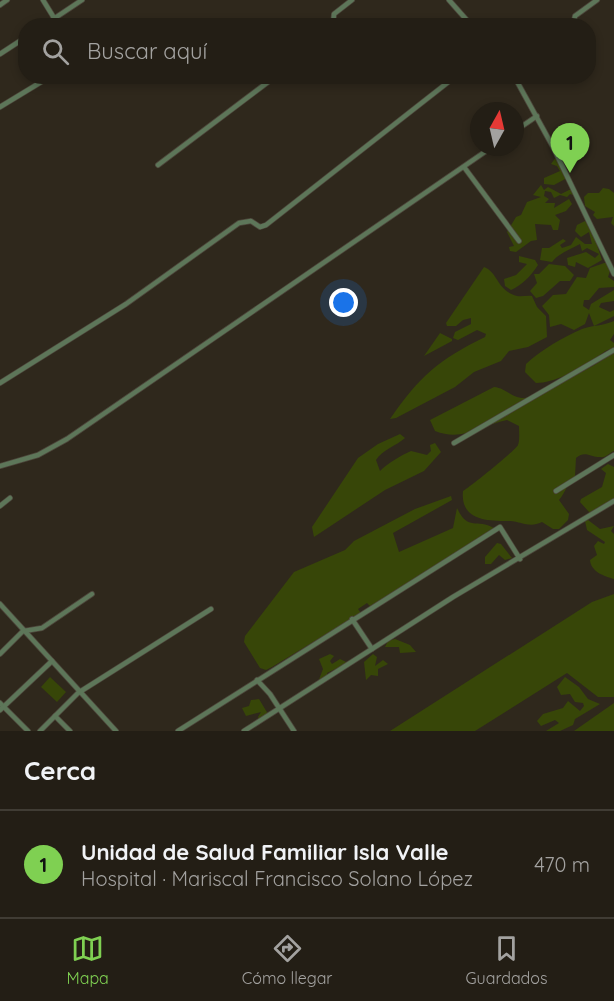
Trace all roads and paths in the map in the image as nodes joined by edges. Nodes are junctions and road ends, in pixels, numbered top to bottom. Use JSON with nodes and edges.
{"nodes":[{"id":1,"x":7,"y":0,"type":"edge"},
{"id":2,"x":43,"y":0,"type":"edge"},
{"id":3,"x":82,"y":0,"type":"edge"},
{"id":4,"x":352,"y":0,"type":"edge"},
{"id":5,"x":449,"y":0,"type":"edge"},
{"id":6,"x":597,"y":0,"type":"edge"},
{"id":7,"x":0,"y":5,"type":"edge"},
{"id":8,"x":54,"y":18,"type":"joint"},
{"id":9,"x":334,"y":18,"type":"edge"},
{"id":10,"x":465,"y":18,"type":"edge"},
{"id":11,"x":575,"y":18,"type":"edge"},
{"id":12,"x":18,"y":42,"type":"edge"},
{"id":13,"x":0,"y":54,"type":"edge"},
{"id":14,"x":37,"y":84,"type":"edge"},
{"id":15,"x":265,"y":84,"type":"edge"},
{"id":16,"x":446,"y":84,"type":"edge"},
{"id":17,"x":519,"y":84,"type":"edge"},
{"id":18,"x":0,"y":106,"type":"edge"},
{"id":19,"x":537,"y":116,"type":"junction"},
{"id":20,"x":524,"y":125,"type":"edge"},
{"id":21,"x":479,"y":156,"type":"edge"},
{"id":22,"x":158,"y":165,"type":"dead end"},
{"id":23,"x":464,"y":167,"type":"junction"},
{"id":24,"x":519,"y":241,"type":"dead end"},
{"id":25,"x":614,"y":274,"type":"edge"},
{"id":26,"x":614,"y":350,"type":"edge"},
{"id":27,"x":0,"y":384,"type":"edge"},
{"id":28,"x":454,"y":443,"type":"dead end"},
{"id":29,"x":614,"y":456,"type":"edge"},
{"id":30,"x":0,"y":466,"type":"edge"},
{"id":31,"x":556,"y":491,"type":"dead end"},
{"id":32,"x":10,"y":498,"type":"dead end"},
{"id":33,"x":614,"y":501,"type":"edge"},
{"id":34,"x":0,"y":506,"type":"edge"},
{"id":35,"x":520,"y":559,"type":"junction"},
{"id":36,"x":92,"y":594,"type":"dead end"},
{"id":37,"x":0,"y":604,"type":"edge"},
{"id":38,"x":212,"y":609,"type":"dead end"},
{"id":39,"x":352,"y":619,"type":"junction"},
{"id":40,"x":24,"y":631,"type":"junction"},
{"id":41,"x":372,"y":649,"type":"junction"},
{"id":42,"x":0,"y":654,"type":"edge"},
{"id":43,"x":52,"y":661,"type":"junction"},
{"id":44,"x":257,"y":680,"type":"junction"},
{"id":45,"x":82,"y":691,"type":"junction"},
{"id":46,"x":1,"y":707,"type":"edge"},
{"id":47,"x":280,"y":708,"type":"junction"},
{"id":48,"x":55,"y":716,"type":"junction"},
{"id":49,"x":28,"y":731,"type":"edge"},
{"id":50,"x":40,"y":731,"type":"edge"},
{"id":51,"x":70,"y":731,"type":"edge"},
{"id":52,"x":116,"y":731,"type":"edge"},
{"id":53,"x":178,"y":731,"type":"edge"},
{"id":54,"x":244,"y":731,"type":"edge"},
{"id":55,"x":294,"y":731,"type":"edge"}],
"edges":[{"from":1,"to":7,"type":"street"},
{"from":2,"to":8,"type":"street"},
{"from":3,"to":8,"type":"street"},
{"from":4,"to":9,"type":"street"},
{"from":5,"to":10,"type":"street"},
{"from":6,"to":11,"type":"street"},
{"from":12,"to":13,"type":"street"},
{"from":14,"to":18,"type":"street"},
{"from":15,"to":22,"type":"street"},
{"from":16,"to":27,"type":"street"},
{"from":17,"to":19,"type":"street"},
{"from":19,"to":20,"type":"street"},
{"from":19,"to":25,"type":"street"},
{"from":21,"to":23,"type":"street"},
{"from":23,"to":24,"type":"street"},
{"from":23,"to":30,"type":"street"},
{"from":26,"to":28,"type":"street"},
{"from":29,"to":31,"type":"street"},
{"from":32,"to":34,"type":"street"},
{"from":33,"to":35,"type":"street"},
{"from":35,"to":39,"type":"street"},
{"from":35,"to":41,"type":"street"},
{"from":36,"to":40,"type":"street"},
{"from":37,"to":40,"type":"street"},
{"from":38,"to":45,"type":"street"},
{"from":39,"to":41,"type":"street"},
{"from":39,"to":44,"type":"street"},
{"from":40,"to":42,"type":"street"},
{"from":40,"to":43,"type":"street"},
{"from":41,"to":47,"type":"street"},
{"from":43,"to":45,"type":"street"},
{"from":43,"to":46,"type":"street"},
{"from":44,"to":47,"type":"street"},
{"from":44,"to":53,"type":"street"},
{"from":45,"to":48,"type":"street"},
{"from":45,"to":52,"type":"street"},
{"from":46,"to":49,"type":"street"},
{"from":47,"to":54,"type":"street"},
{"from":47,"to":55,"type":"street"},
{"from":48,"to":50,"type":"street"},
{"from":48,"to":51,"type":"street"}]}
